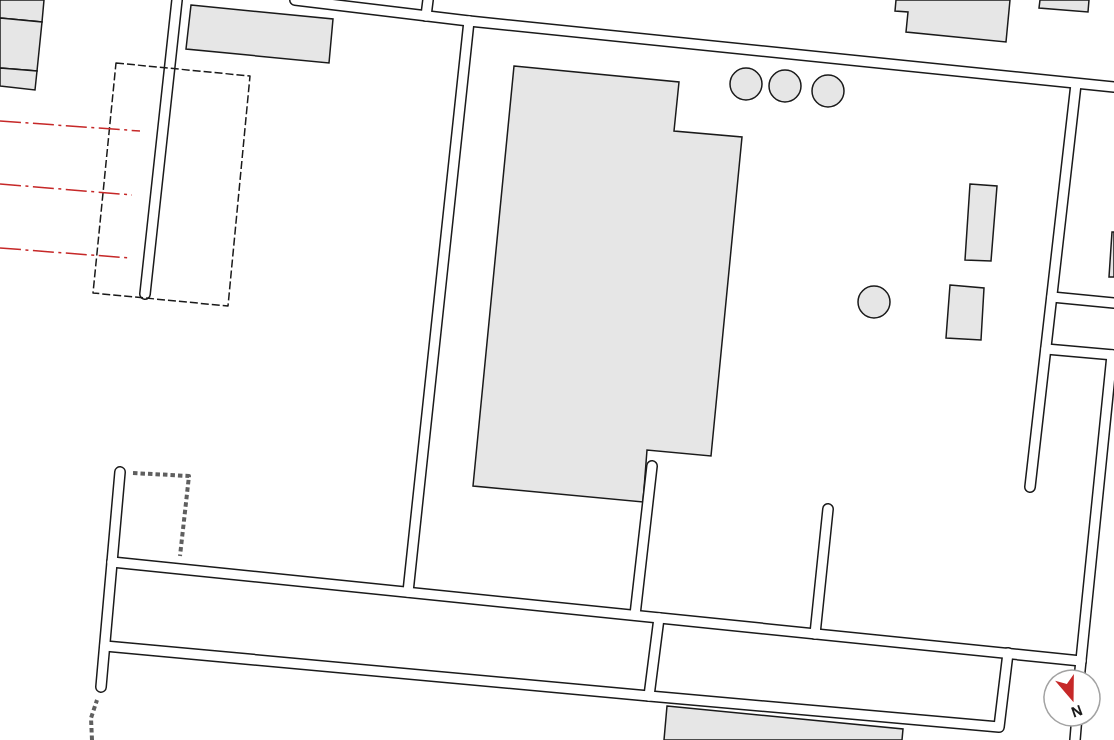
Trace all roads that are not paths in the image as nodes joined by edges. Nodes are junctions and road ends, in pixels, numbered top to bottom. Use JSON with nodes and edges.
{"nodes":[{"id":1,"x":177,"y":0,"type":"edge"},
{"id":2,"x":295,"y":0,"type":"edge"},
{"id":3,"x":428,"y":0,"type":"edge"},
{"id":4,"x":426,"y":16,"type":"junction"},
{"id":5,"x":469,"y":21,"type":"junction"},
{"id":6,"x":1076,"y":84,"type":"junction"},
{"id":7,"x":1114,"y":87,"type":"edge"},
{"id":8,"x":145,"y":294,"type":"dead end"},
{"id":9,"x":1052,"y":297,"type":"junction"},
{"id":10,"x":1114,"y":303,"type":"edge"},
{"id":11,"x":1046,"y":349,"type":"junction"},
{"id":12,"x":1113,"y":355,"type":"edge"},
{"id":13,"x":652,"y":466,"type":"dead end"},
{"id":14,"x":120,"y":472,"type":"road end"},
{"id":15,"x":1030,"y":487,"type":"dead end"},
{"id":16,"x":828,"y":509,"type":"dead end"},
{"id":17,"x":112,"y":562,"type":"junction"},
{"id":18,"x":408,"y":592,"type":"junction"},
{"id":19,"x":635,"y":615,"type":"junction"},
{"id":20,"x":659,"y":618,"type":"junction"},
{"id":21,"x":815,"y":633,"type":"junction"},
{"id":22,"x":105,"y":646,"type":"junction"},
{"id":23,"x":1008,"y":653,"type":"junction"},
{"id":24,"x":1081,"y":661,"type":"junction"},
{"id":25,"x":1080,"y":668,"type":"edge"},
{"id":26,"x":101,"y":687,"type":"road end"},
{"id":27,"x":649,"y":696,"type":"junction"}],
"edges":[{"from":1,"to":8,"type":"lane"},
{"from":2,"to":4,"type":"lane"},
{"from":3,"to":4,"type":"lane"},
{"from":4,"to":5,"type":"lane"},
{"from":5,"to":6,"type":"lane"},
{"from":5,"to":18,"type":"lane"},
{"from":6,"to":7,"type":"lane"},
{"from":6,"to":9,"type":"lane"},
{"from":9,"to":10,"type":"lane"},
{"from":9,"to":11,"type":"lane"},
{"from":11,"to":12,"type":"lane"},
{"from":11,"to":15,"type":"lane"},
{"from":12,"to":24,"type":"lane"},
{"from":13,"to":19,"type":"lane"},
{"from":14,"to":17,"type":"lane"},
{"from":16,"to":21,"type":"lane"},
{"from":17,"to":18,"type":"lane"},
{"from":17,"to":22,"type":"lane"},
{"from":18,"to":19,"type":"lane"},
{"from":19,"to":20,"type":"lane"},
{"from":20,"to":21,"type":"lane"},
{"from":20,"to":27,"type":"lane"},
{"from":21,"to":23,"type":"lane"},
{"from":22,"to":26,"type":"lane"},
{"from":22,"to":27,"type":"lane"},
{"from":23,"to":24,"type":"lane"},
{"from":23,"to":27,"type":"lane"},
{"from":24,"to":25,"type":"lane"}]}
